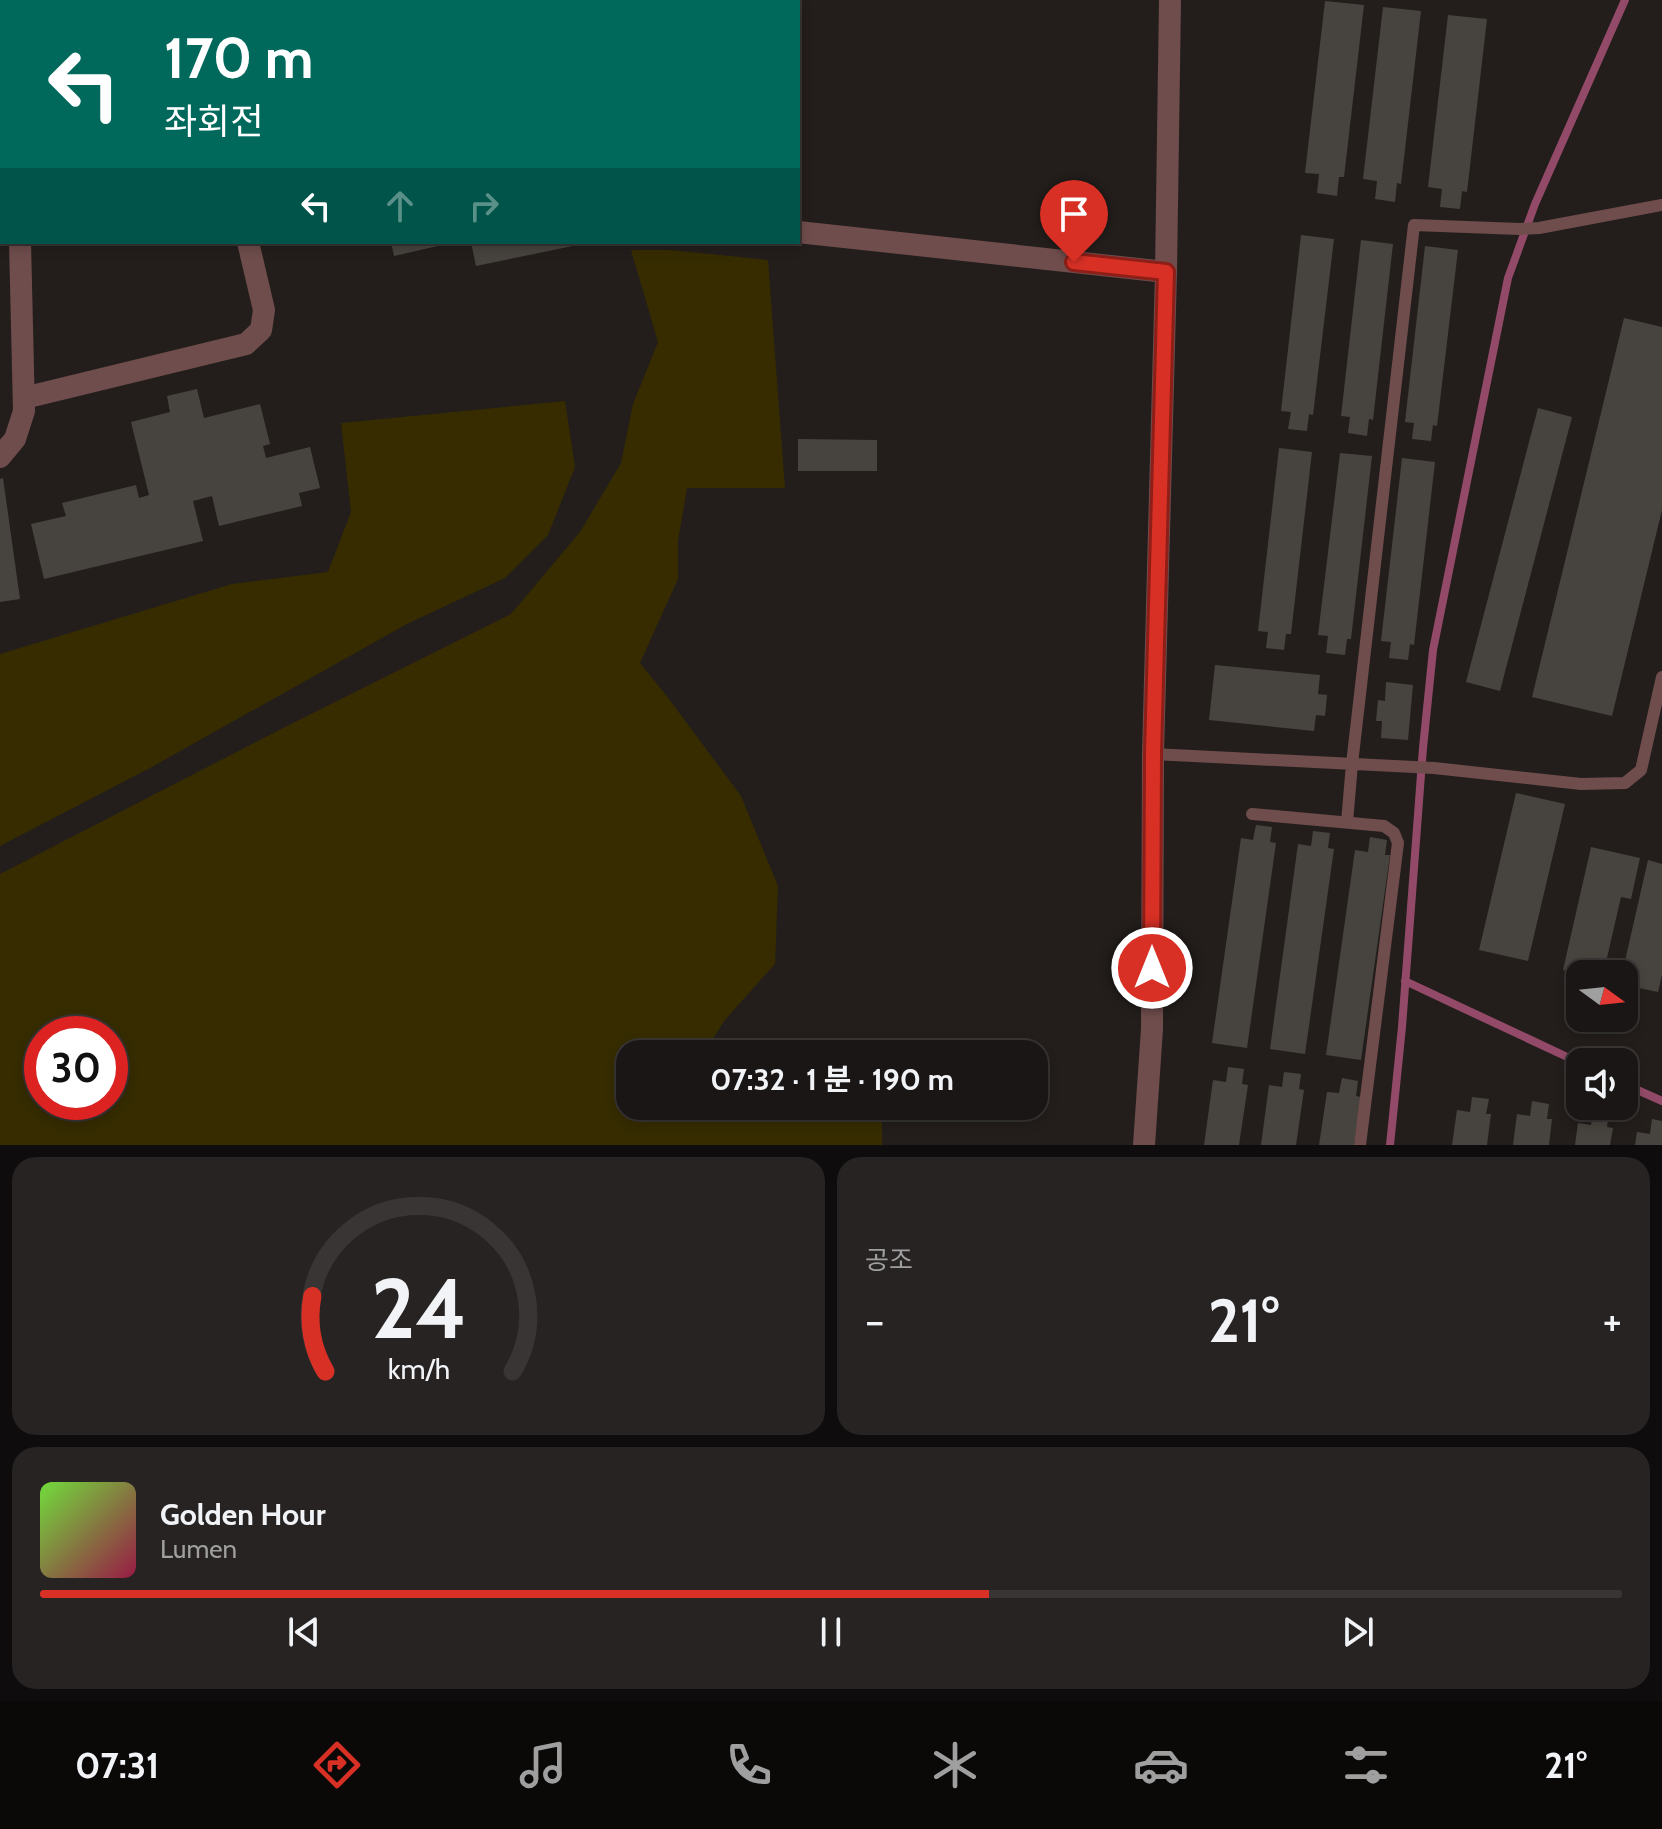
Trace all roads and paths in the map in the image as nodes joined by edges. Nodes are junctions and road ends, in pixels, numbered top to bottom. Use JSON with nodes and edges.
{"nodes":[{"id":1,"x":1170,"y":0,"type":"edge"},
{"id":2,"x":1662,"y":205,"type":"edge"},
{"id":3,"x":800,"y":232,"type":"edge"},
{"id":4,"x":20,"y":244,"type":"edge"},
{"id":5,"x":248,"y":244,"type":"edge"},
{"id":6,"x":1166,"y":272,"type":"junction"},
{"id":7,"x":24,"y":398,"type":"junction"},
{"id":8,"x":0,"y":457,"type":"edge"},
{"id":9,"x":1662,"y":677,"type":"edge"},
{"id":10,"x":1153,"y":754,"type":"junction"},
{"id":11,"x":1352,"y":764,"type":"junction"},
{"id":12,"x":1252,"y":814,"type":"dead end"},
{"id":13,"x":1347,"y":822,"type":"junction"},
{"id":14,"x":1144,"y":1145,"type":"edge"},
{"id":15,"x":1360,"y":1145,"type":"edge"}],
"edges":[{"from":1,"to":6,"type":"street"},
{"from":2,"to":11,"type":"lane"},
{"from":3,"to":6,"type":"street"},
{"from":4,"to":7,"type":"street"},
{"from":5,"to":7,"type":"street"},
{"from":6,"to":10,"type":"street"},
{"from":7,"to":8,"type":"street"},
{"from":9,"to":11,"type":"lane"},
{"from":10,"to":11,"type":"lane"},
{"from":10,"to":14,"type":"street"},
{"from":11,"to":13,"type":"lane"},
{"from":12,"to":13,"type":"lane"},
{"from":13,"to":15,"type":"lane"}]}
